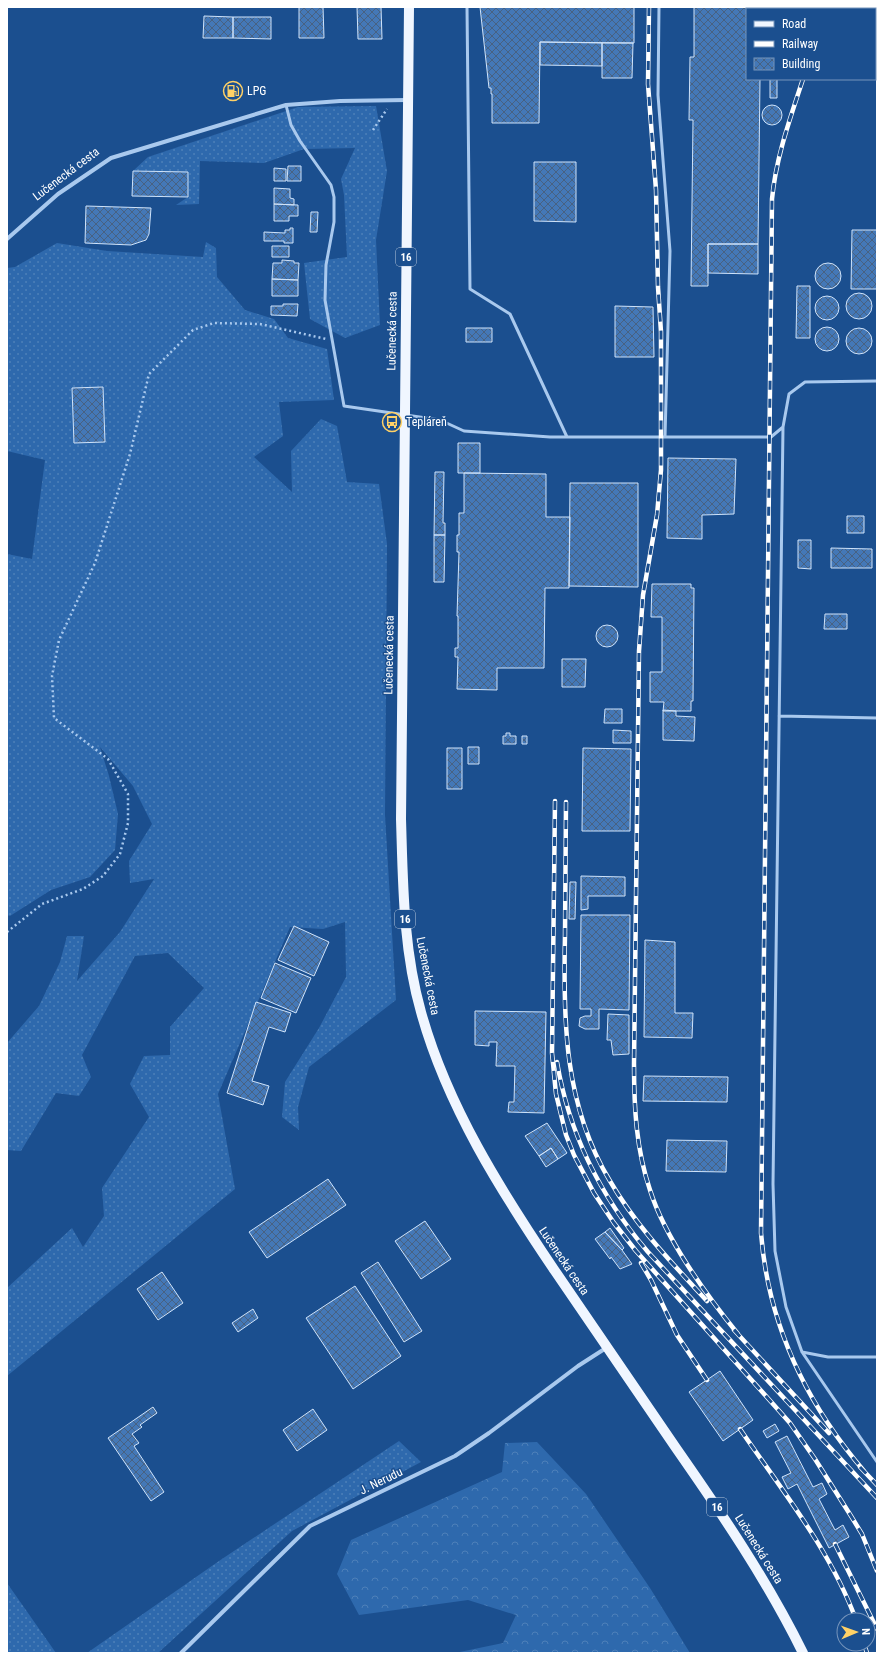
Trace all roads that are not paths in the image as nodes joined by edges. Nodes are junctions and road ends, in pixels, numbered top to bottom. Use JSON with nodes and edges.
{"nodes":[{"id":1,"x":409,"y":7,"type":"edge"},
{"id":2,"x":467,"y":7,"type":"edge"},
{"id":3,"x":659,"y":7,"type":"edge"},
{"id":4,"x":407,"y":100,"type":"junction"},
{"id":5,"x":286,"y":105,"type":"junction"},
{"id":6,"x":7,"y":239,"type":"edge"},
{"id":7,"x":877,"y":381,"type":"edge"},
{"id":8,"x":404,"y":414,"type":"junction"},
{"id":9,"x":783,"y":427,"type":"junction"},
{"id":10,"x":567,"y":437,"type":"junction"},
{"id":11,"x":665,"y":437,"type":"junction"},
{"id":12,"x":779,"y":716,"type":"junction"},
{"id":13,"x":877,"y":718,"type":"edge"},
{"id":14,"x":607,"y":1348,"type":"junction"},
{"id":15,"x":802,"y":1352,"type":"junction"},
{"id":16,"x":877,"y":1357,"type":"edge"},
{"id":17,"x":877,"y":1462,"type":"edge"},
{"id":18,"x":181,"y":1653,"type":"edge"},
{"id":19,"x":803,"y":1653,"type":"edge"}],
"edges":[{"from":1,"to":4,"type":"main road","name":"Lučenecká cesta","number":"16"},
{"from":2,"to":10,"type":"lane"},
{"from":3,"to":11,"type":"lane"},
{"from":4,"to":5,"type":"street","name":"Lučenecká cesta"},
{"from":4,"to":8,"type":"main road","name":"Lučenecká cesta","number":"16"},
{"from":5,"to":6,"type":"street","name":"Lučenecká cesta"},
{"from":5,"to":8,"type":"lane"},
{"from":7,"to":9,"type":"lane"},
{"from":8,"to":10,"type":"lane"},
{"from":8,"to":14,"type":"main road","name":"Lučenecká cesta","number":"16"},
{"from":9,"to":11,"type":"lane"},
{"from":9,"to":12,"type":"lane"},
{"from":10,"to":11,"type":"lane"},
{"from":12,"to":13,"type":"lane"},
{"from":12,"to":15,"type":"lane"},
{"from":14,"to":18,"type":"street","name":"J. Nerudu"},
{"from":14,"to":19,"type":"main road","name":"Lučenecká cesta","number":"16"},
{"from":15,"to":16,"type":"lane"},
{"from":15,"to":17,"type":"lane"}]}
